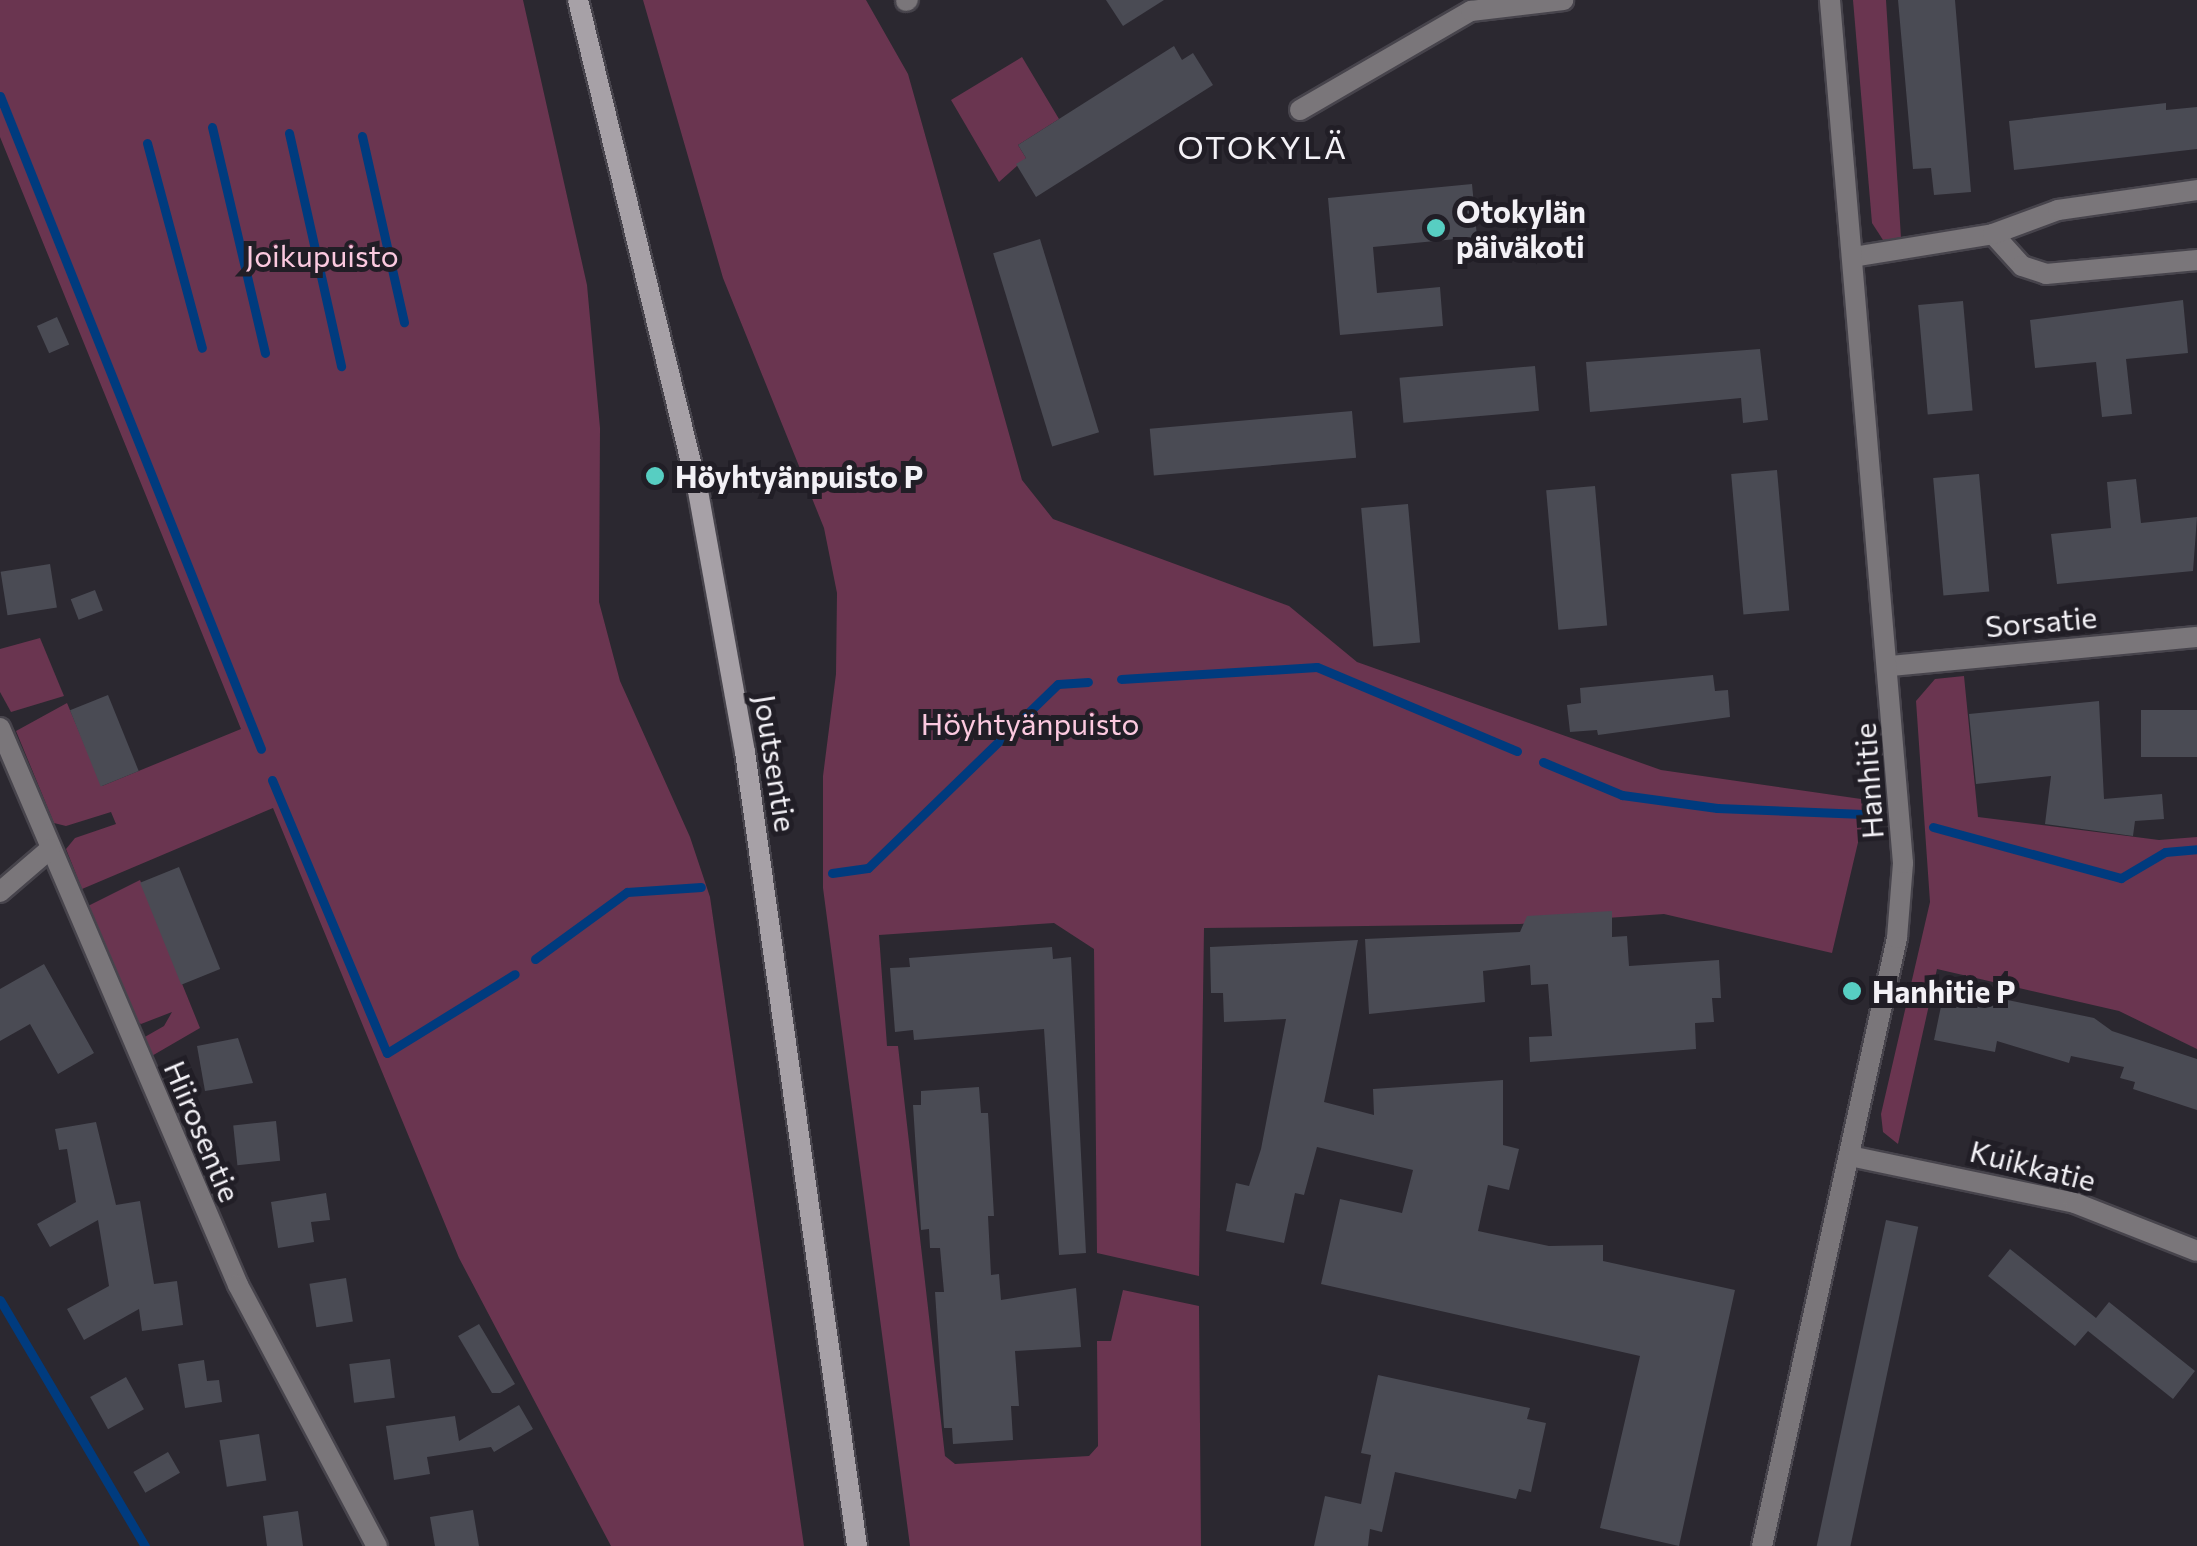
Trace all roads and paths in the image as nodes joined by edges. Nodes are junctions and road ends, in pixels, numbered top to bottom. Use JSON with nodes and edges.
{"nodes":[{"id":1,"x":578,"y":0,"type":"edge"},
{"id":2,"x":1563,"y":0,"type":"edge"},
{"id":3,"x":1830,"y":0,"type":"edge"},
{"id":4,"x":1300,"y":110,"type":"dead end"},
{"id":5,"x":2197,"y":190,"type":"edge"},
{"id":6,"x":1993,"y":234,"type":"junction"},
{"id":7,"x":1853,"y":258,"type":"junction"},
{"id":8,"x":2197,"y":260,"type":"edge"},
{"id":9,"x":2197,"y":636,"type":"edge"},
{"id":10,"x":1890,"y":666,"type":"junction"},
{"id":11,"x":0,"y":728,"type":"edge"},
{"id":12,"x":50,"y":849,"type":"junction"},
{"id":13,"x":0,"y":892,"type":"edge"},
{"id":14,"x":1850,"y":1156,"type":"junction"},
{"id":15,"x":2197,"y":1252,"type":"edge"},
{"id":16,"x":377,"y":1546,"type":"edge"},
{"id":17,"x":857,"y":1546,"type":"edge"},
{"id":18,"x":1762,"y":1546,"type":"edge"}],
"edges":[{"from":1,"to":17,"type":"main road","name":"Joutsentie"},
{"from":2,"to":4,"type":"street"},
{"from":3,"to":7,"type":"street","name":"Hanhitie"},
{"from":5,"to":6,"type":"street"},
{"from":6,"to":7,"type":"street"},
{"from":6,"to":8,"type":"street"},
{"from":7,"to":10,"type":"street","name":"Hanhitie"},
{"from":9,"to":10,"type":"street","name":"Sorsatie"},
{"from":10,"to":14,"type":"street","name":"Hanhitie"},
{"from":11,"to":12,"type":"street","name":"Hiirosentie"},
{"from":12,"to":13,"type":"street"},
{"from":12,"to":16,"type":"street","name":"Hiirosentie"},
{"from":14,"to":15,"type":"street","name":"Kuikkatie"},
{"from":14,"to":18,"type":"street","name":"Hanhitie"}]}
